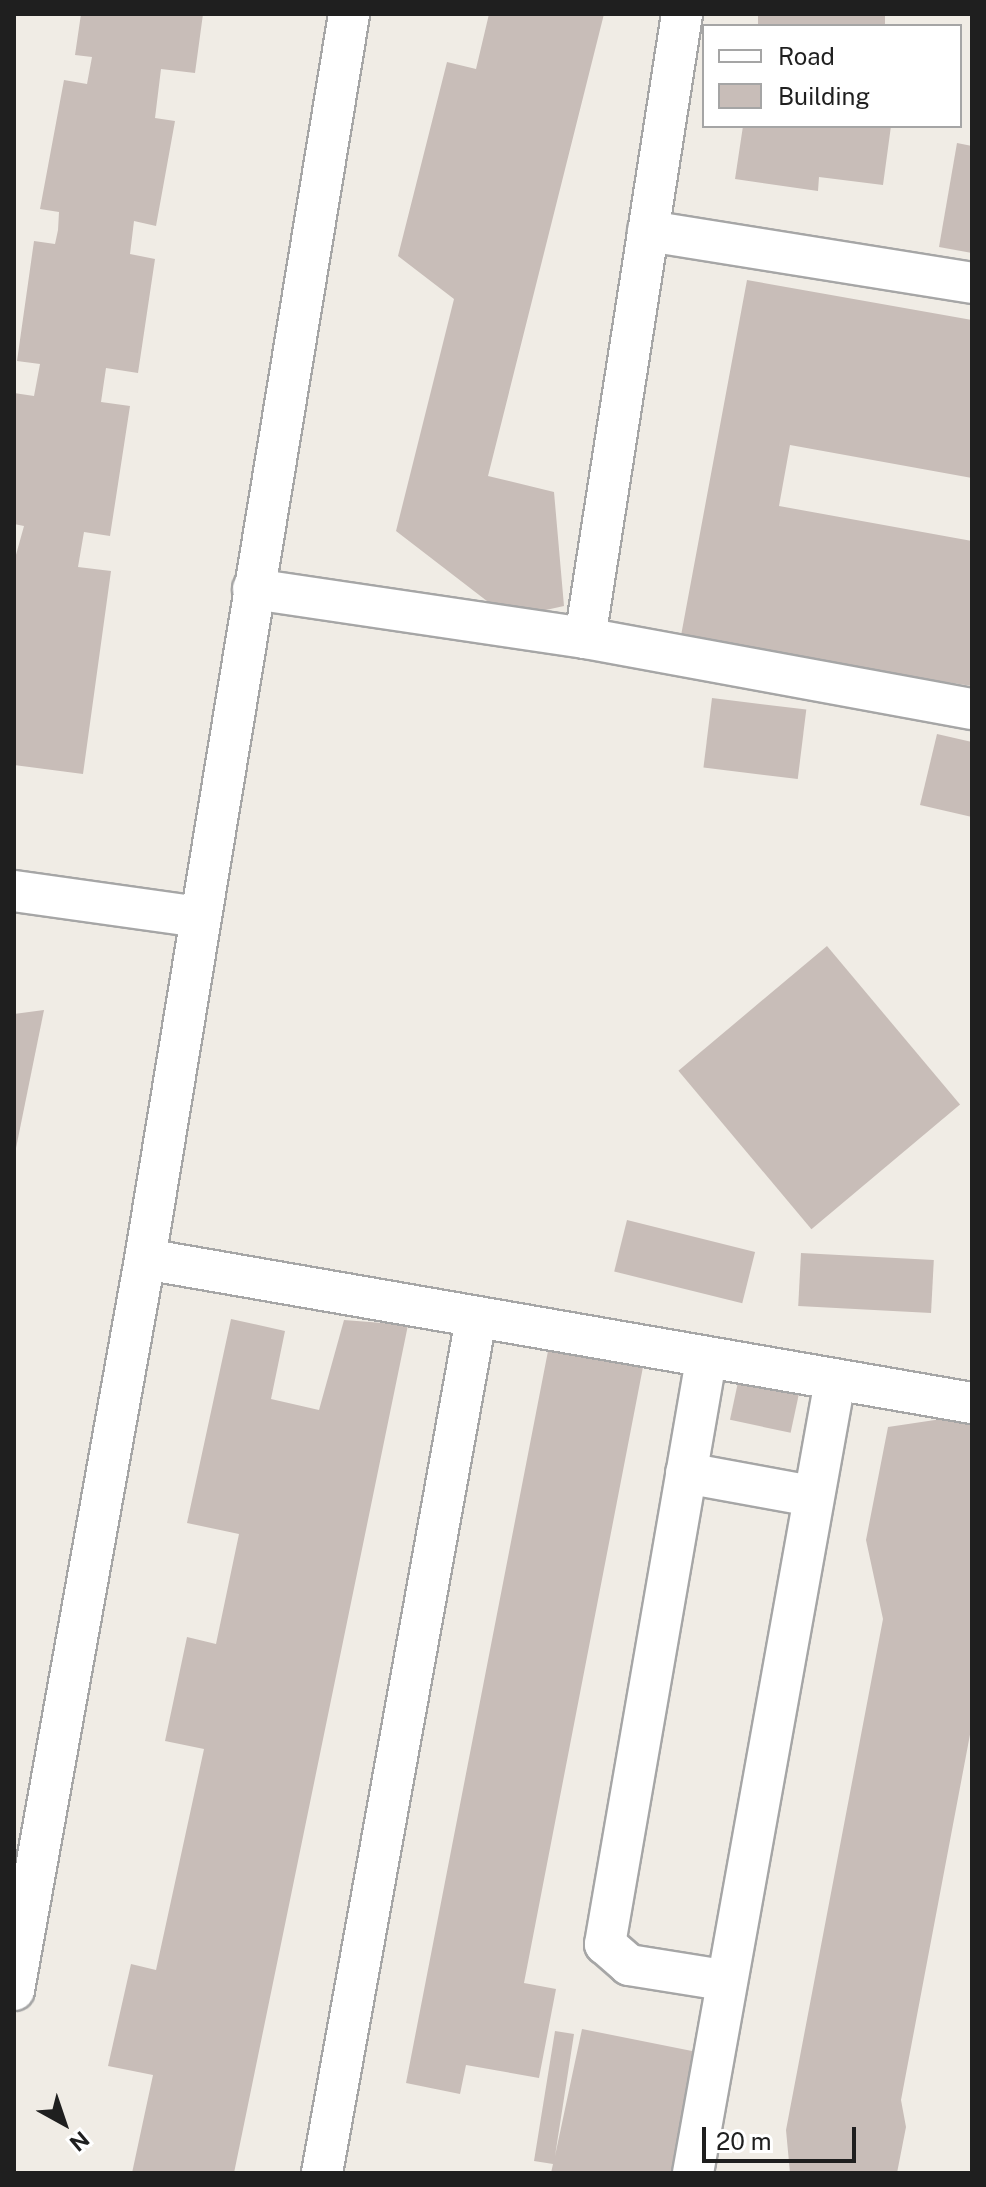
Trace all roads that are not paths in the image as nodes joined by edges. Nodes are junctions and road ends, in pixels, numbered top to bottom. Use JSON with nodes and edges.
{"nodes":[{"id":1,"x":349,"y":14,"type":"edge"},
{"id":2,"x":682,"y":14,"type":"edge"},
{"id":3,"x":648,"y":231,"type":"junction"},
{"id":4,"x":972,"y":283,"type":"edge"},
{"id":5,"x":253,"y":589,"type":"junction"},
{"id":6,"x":585,"y":638,"type":"junction"},
{"id":7,"x":972,"y":709,"type":"edge"},
{"id":8,"x":14,"y":891,"type":"edge"},
{"id":9,"x":199,"y":917,"type":"junction"},
{"id":10,"x":145,"y":1259,"type":"junction"},
{"id":11,"x":476,"y":1319,"type":"junction"},
{"id":12,"x":706,"y":1360,"type":"junction"},
{"id":13,"x":835,"y":1381,"type":"junction"},
{"id":14,"x":972,"y":1403,"type":"edge"},
{"id":15,"x":686,"y":1473,"type":"junction"},
{"id":16,"x":811,"y":1496,"type":"junction"},
{"id":17,"x":723,"y":1980,"type":"junction"},
{"id":18,"x":14,"y":1990,"type":"edge"},
{"id":19,"x":322,"y":2173,"type":"edge"},
{"id":20,"x":693,"y":2173,"type":"edge"}],
"edges":[{"from":1,"to":5,"type":"street"},
{"from":2,"to":3,"type":"street"},
{"from":3,"to":4,"type":"street"},
{"from":3,"to":6,"type":"street"},
{"from":5,"to":6,"type":"street"},
{"from":5,"to":9,"type":"street"},
{"from":6,"to":7,"type":"street"},
{"from":8,"to":9,"type":"street"},
{"from":9,"to":10,"type":"street"},
{"from":10,"to":11,"type":"street"},
{"from":10,"to":18,"type":"street"},
{"from":11,"to":12,"type":"street"},
{"from":11,"to":19,"type":"street"},
{"from":12,"to":13,"type":"street"},
{"from":12,"to":15,"type":"street"},
{"from":13,"to":14,"type":"street"},
{"from":13,"to":16,"type":"street"},
{"from":15,"to":16,"type":"street"},
{"from":15,"to":17,"type":"street"},
{"from":16,"to":17,"type":"street"},
{"from":17,"to":20,"type":"street"}]}
